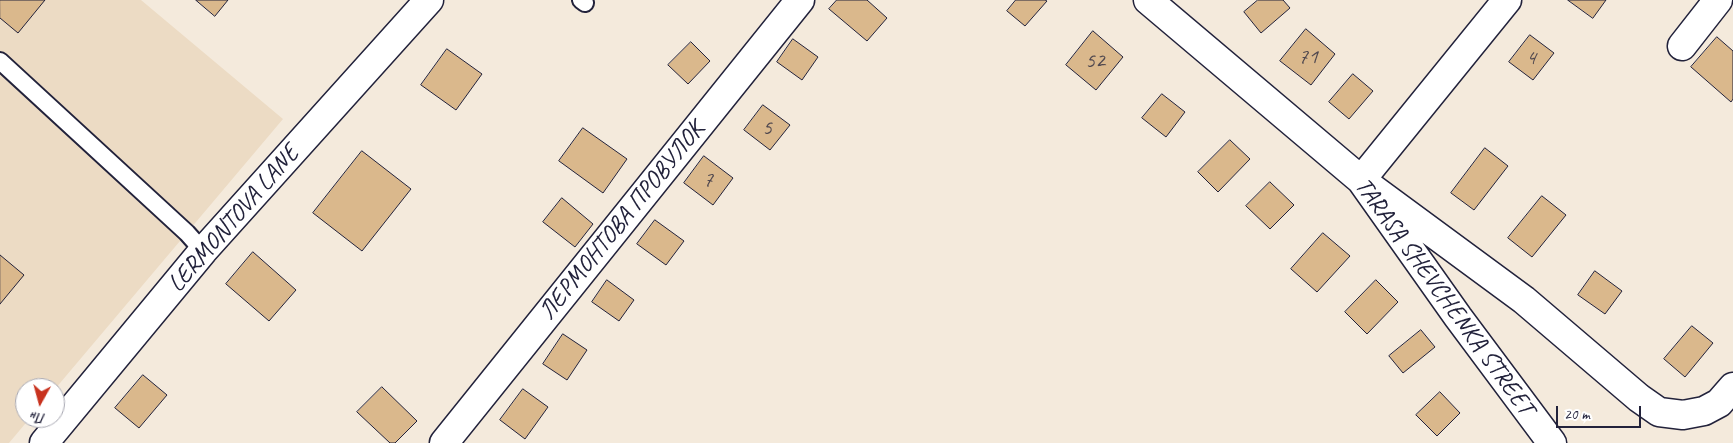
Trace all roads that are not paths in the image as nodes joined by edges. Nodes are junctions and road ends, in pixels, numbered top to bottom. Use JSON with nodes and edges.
{"nodes":[{"id":1,"x":429,"y":0,"type":"edge"},
{"id":2,"x":800,"y":0,"type":"edge"},
{"id":3,"x":1148,"y":0,"type":"edge"},
{"id":4,"x":1507,"y":0,"type":"edge"},
{"id":5,"x":1718,"y":0,"type":"edge"},
{"id":6,"x":1682,"y":46,"type":"dead end"},
{"id":7,"x":0,"y":61,"type":"edge"},
{"id":8,"x":1361,"y":180,"type":"junction"},
{"id":9,"x":204,"y":251,"type":"junction"},
{"id":10,"x":1733,"y":387,"type":"edge"},
{"id":11,"x":44,"y":443,"type":"edge"},
{"id":12,"x":444,"y":443,"type":"edge"},
{"id":13,"x":1552,"y":443,"type":"edge"}],
"edges":[{"from":1,"to":9,"type":"street","name":"LERMONTOVA LANE"},
{"from":2,"to":12,"type":"street","name":"ЛЕРМОНТОВА ПРОВУЛОК"},
{"from":3,"to":8,"type":"street","name":"TARASA SHEVCHENKA STREET"},
{"from":4,"to":8,"type":"street"},
{"from":5,"to":6,"type":"street"},
{"from":7,"to":9,"type":"lane"},
{"from":8,"to":10,"type":"street"},
{"from":8,"to":13,"type":"street","name":"TARASA SHEVCHENKA STREET"},
{"from":9,"to":11,"type":"street","name":"LERMONTOVA LANE"}]}
